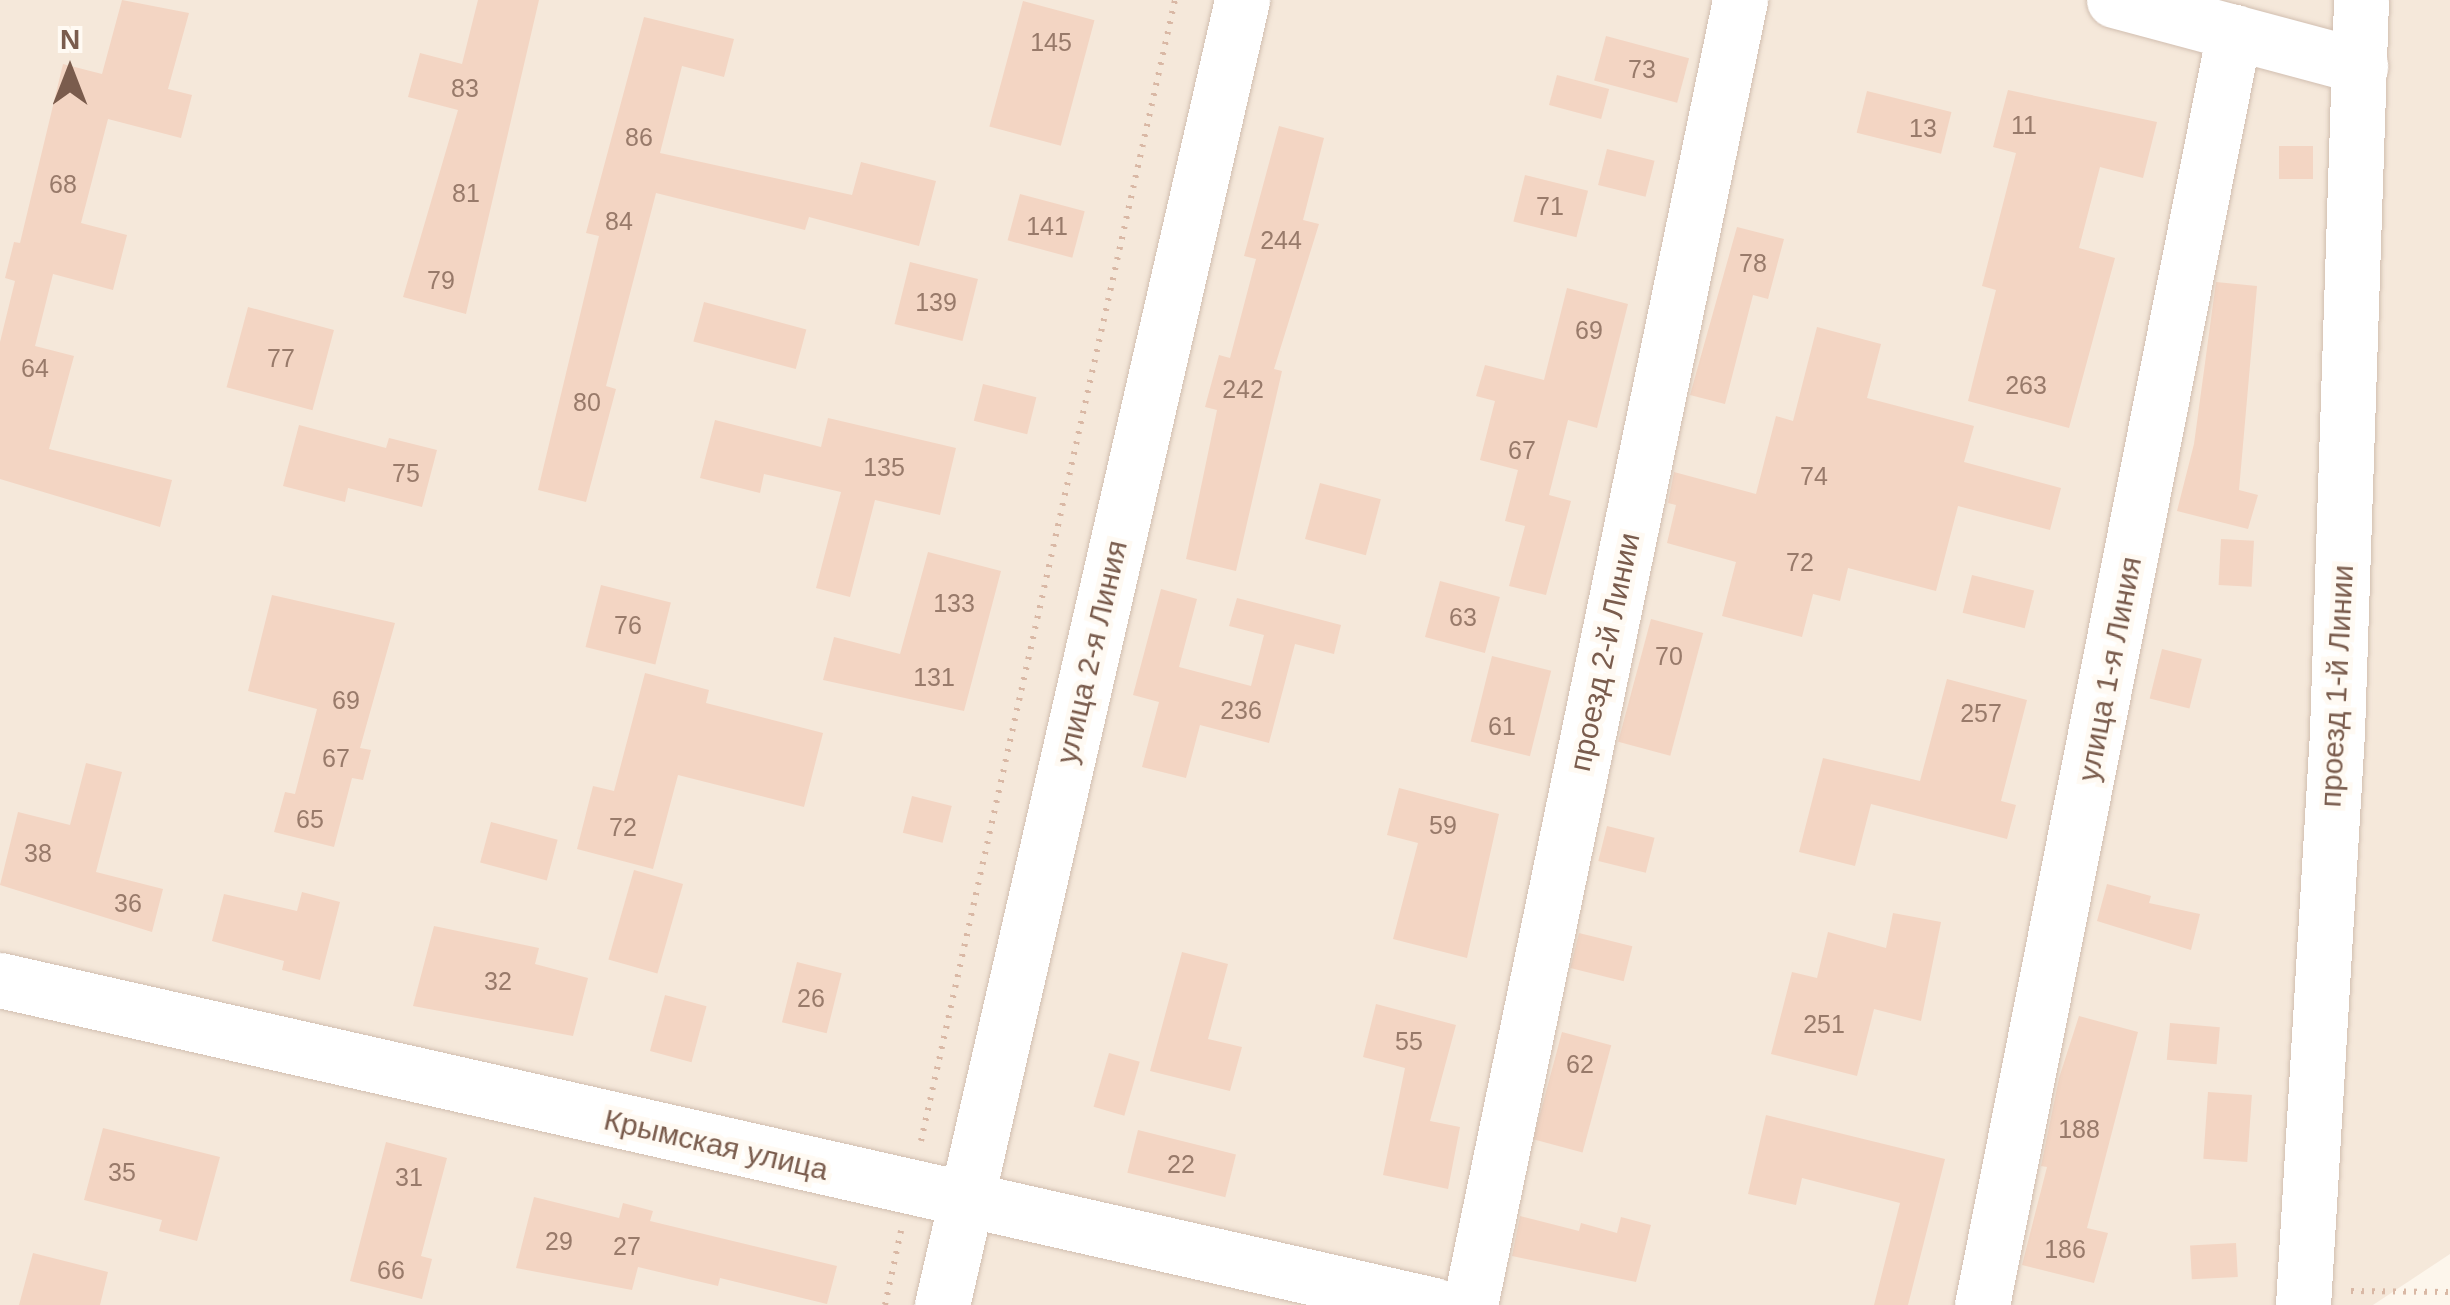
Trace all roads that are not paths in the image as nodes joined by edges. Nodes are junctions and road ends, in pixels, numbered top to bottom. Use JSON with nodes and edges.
{"nodes":[{"id":1,"x":1242,"y":0,"type":"edge"},
{"id":2,"x":1740,"y":0,"type":"edge"},
{"id":3,"x":2114,"y":0,"type":"edge"},
{"id":4,"x":2361,"y":0,"type":"edge"},
{"id":5,"x":2234,"y":32,"type":"junction"},
{"id":6,"x":2360,"y":66,"type":"junction"},
{"id":7,"x":0,"y":980,"type":"edge"},
{"id":8,"x":965,"y":1204,"type":"junction"},
{"id":9,"x":2303,"y":1297,"type":"edge"},
{"id":10,"x":942,"y":1305,"type":"edge"},
{"id":11,"x":1434,"y":1305,"type":"edge"},
{"id":12,"x":1470,"y":1305,"type":"edge"},
{"id":13,"x":1982,"y":1305,"type":"edge"}],
"edges":[{"from":1,"to":8,"type":"street","name":"улица 2-я Линия"},
{"from":2,"to":12,"type":"street","name":"проезд 2-й Линии"},
{"from":3,"to":5,"type":"street"},
{"from":4,"to":6,"type":"street"},
{"from":5,"to":6,"type":"street"},
{"from":5,"to":13,"type":"street","name":"улица 1-я Линия"},
{"from":6,"to":9,"type":"street","name":"проезд 1-й Линии"},
{"from":7,"to":8,"type":"street","name":"Крымская улица"},
{"from":8,"to":10,"type":"street","name":"улица 2-я Линия"},
{"from":8,"to":11,"type":"street","name":"Крымская улица"}]}
